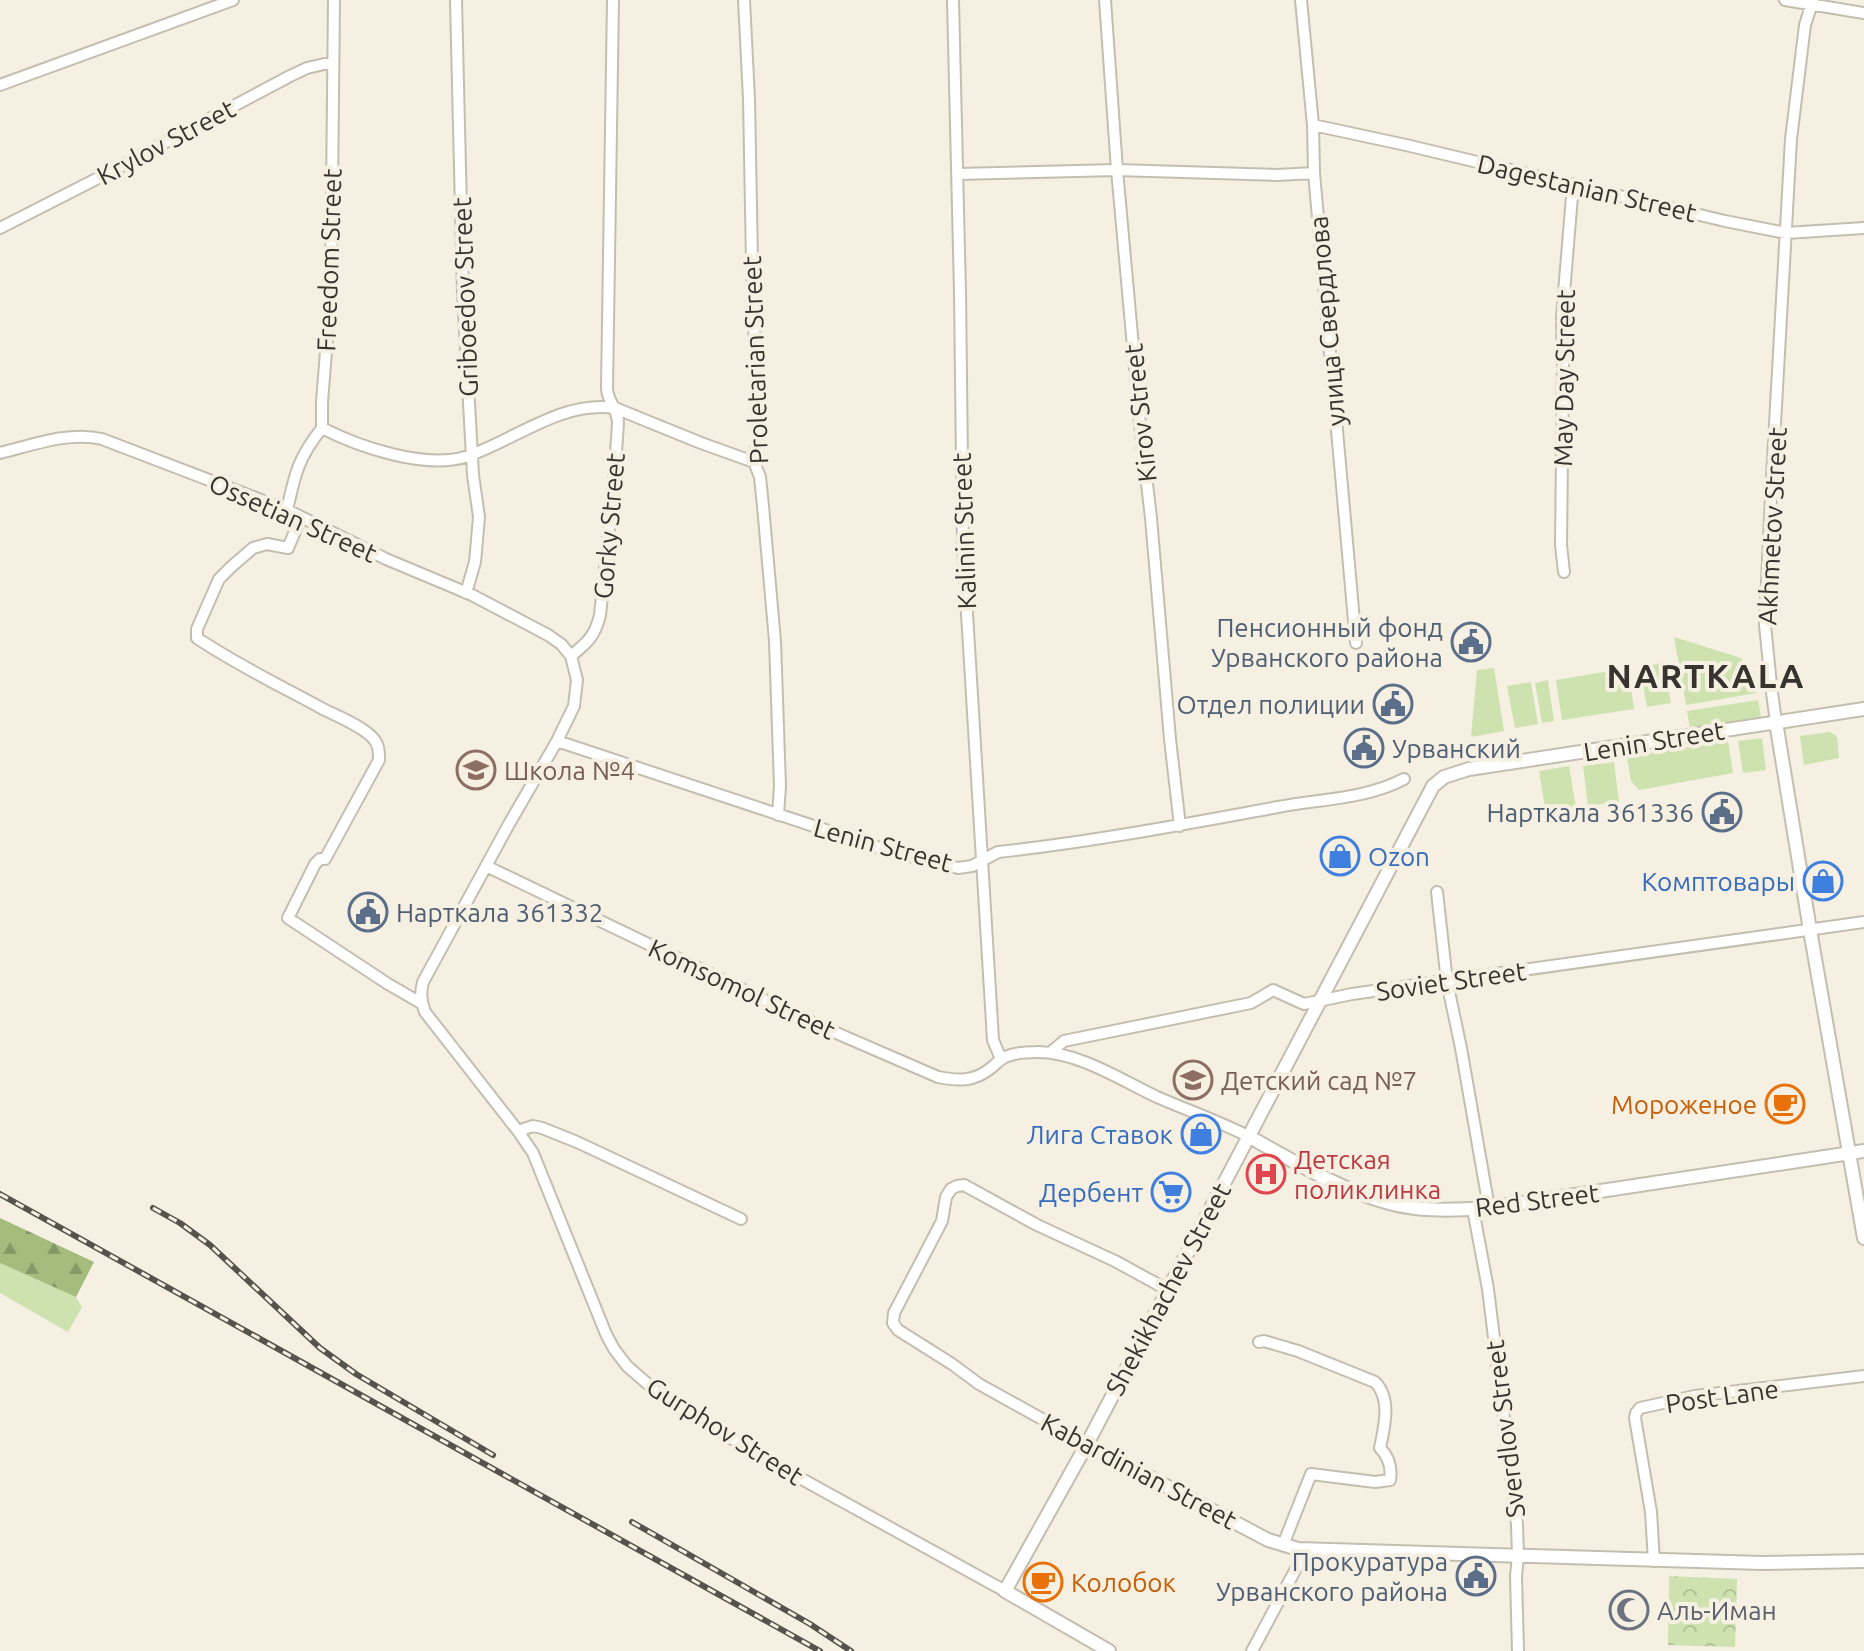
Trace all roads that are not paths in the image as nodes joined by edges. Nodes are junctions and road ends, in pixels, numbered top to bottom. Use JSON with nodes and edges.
{"nodes":[{"id":1,"x":233,"y":0,"type":"edge"},
{"id":2,"x":334,"y":0,"type":"edge"},
{"id":3,"x":456,"y":0,"type":"edge"},
{"id":4,"x":613,"y":0,"type":"edge"},
{"id":5,"x":744,"y":0,"type":"edge"},
{"id":6,"x":953,"y":0,"type":"edge"},
{"id":7,"x":1105,"y":0,"type":"edge"},
{"id":8,"x":1301,"y":0,"type":"edge"},
{"id":9,"x":1785,"y":0,"type":"edge"},
{"id":10,"x":1813,"y":2,"type":"edge"},
{"id":11,"x":1864,"y":13,"type":"edge"},
{"id":12,"x":333,"y":62,"type":"junction"},
{"id":13,"x":0,"y":85,"type":"edge"},
{"id":14,"x":1313,"y":125,"type":"junction"},
{"id":15,"x":1117,"y":170,"type":"junction"},
{"id":16,"x":1314,"y":173,"type":"junction"},
{"id":17,"x":958,"y":174,"type":"junction"},
{"id":18,"x":1573,"y":184,"type":"junction"},
{"id":19,"x":0,"y":228,"type":"edge"},
{"id":20,"x":1864,"y":228,"type":"edge"},
{"id":21,"x":1786,"y":233,"type":"junction"},
{"id":22,"x":615,"y":408,"type":"junction"},
{"id":23,"x":322,"y":428,"type":"junction"},
{"id":24,"x":0,"y":453,"type":"edge"},
{"id":25,"x":472,"y":454,"type":"junction"},
{"id":26,"x":754,"y":462,"type":"junction"},
{"id":27,"x":287,"y":510,"type":"junction"},
{"id":28,"x":301,"y":517,"type":"junction"},
{"id":29,"x":1564,"y":572,"type":"dead end"},
{"id":30,"x":466,"y":593,"type":"junction"},
{"id":31,"x":1356,"y":643,"type":"dead end"},
{"id":32,"x":571,"y":656,"type":"junction"},
{"id":33,"x":1864,"y":709,"type":"edge"},
{"id":34,"x":1776,"y":722,"type":"junction"},
{"id":35,"x":557,"y":741,"type":"junction"},
{"id":36,"x":1444,"y":777,"type":"joint"},
{"id":37,"x":1404,"y":779,"type":"dead end"},
{"id":38,"x":778,"y":815,"type":"junction"},
{"id":39,"x":1180,"y":826,"type":"junction"},
{"id":40,"x":982,"y":862,"type":"junction"},
{"id":41,"x":486,"y":866,"type":"junction"},
{"id":42,"x":1437,"y":892,"type":"dead end"},
{"id":43,"x":1864,"y":922,"type":"edge"},
{"id":44,"x":1810,"y":930,"type":"junction"},
{"id":45,"x":1447,"y":982,"type":"junction"},
{"id":46,"x":1320,"y":1000,"type":"junction"},
{"id":47,"x":421,"y":1003,"type":"junction"},
{"id":48,"x":1051,"y":1052,"type":"junction"},
{"id":49,"x":1001,"y":1059,"type":"junction"},
{"id":50,"x":518,"y":1131,"type":"junction"},
{"id":51,"x":1248,"y":1136,"type":"junction"},
{"id":52,"x":1864,"y":1151,"type":"edge"},
{"id":53,"x":1849,"y":1153,"type":"junction"},
{"id":54,"x":1489,"y":1208,"type":"junction"},
{"id":55,"x":1473,"y":1209,"type":"junction"},
{"id":56,"x":741,"y":1219,"type":"dead end"},
{"id":57,"x":1864,"y":1238,"type":"edge"},
{"id":58,"x":1168,"y":1290,"type":"junction"},
{"id":59,"x":1259,"y":1342,"type":"dead end"},
{"id":60,"x":1864,"y":1376,"type":"edge"},
{"id":61,"x":1087,"y":1444,"type":"junction"},
{"id":62,"x":1283,"y":1545,"type":"junction"},
{"id":63,"x":1306,"y":1550,"type":"junction"},
{"id":64,"x":1518,"y":1556,"type":"junction"},
{"id":65,"x":1654,"y":1561,"type":"junction"},
{"id":66,"x":1864,"y":1561,"type":"edge"},
{"id":67,"x":1005,"y":1591,"type":"junction"},
{"id":68,"x":1109,"y":1651,"type":"edge"},
{"id":69,"x":1252,"y":1651,"type":"edge"},
{"id":70,"x":1518,"y":1651,"type":"edge"}],
"edges":[{"from":1,"to":13,"type":"street"},
{"from":2,"to":12,"type":"street","name":"Freedom Street"},
{"from":3,"to":25,"type":"street","name":"Griboedov Street"},
{"from":4,"to":22,"type":"street","name":"Gorky Street"},
{"from":5,"to":26,"type":"street","name":"Proletarian Street"},
{"from":6,"to":17,"type":"street","name":"Kalinin Street"},
{"from":7,"to":15,"type":"street","name":"Kirov Street"},
{"from":8,"to":14,"type":"street","name":"улица Свердлова"},
{"from":9,"to":10,"type":"street"},
{"from":10,"to":11,"type":"street"},
{"from":10,"to":21,"type":"street","name":"Akhmetov Street"},
{"from":12,"to":19,"type":"street","name":"Krylov Street"},
{"from":12,"to":23,"type":"street","name":"Freedom Street"},
{"from":14,"to":16,"type":"street","name":"улица Свердлова"},
{"from":14,"to":18,"type":"street","name":"Dagestanian Street"},
{"from":15,"to":16,"type":"street"},
{"from":15,"to":17,"type":"street"},
{"from":15,"to":39,"type":"street","name":"Kirov Street"},
{"from":16,"to":31,"type":"street","name":"улица Свердлова"},
{"from":17,"to":40,"type":"street","name":"Kalinin Street"},
{"from":18,"to":21,"type":"street","name":"Dagestanian Street"},
{"from":18,"to":29,"type":"street","name":"May Day Street"},
{"from":20,"to":21,"type":"street","name":"Dagestanian Street"},
{"from":21,"to":34,"type":"street","name":"Akhmetov Street"},
{"from":22,"to":25,"type":"street"},
{"from":22,"to":26,"type":"street"},
{"from":22,"to":32,"type":"street","name":"Gorky Street"},
{"from":23,"to":25,"type":"street"},
{"from":23,"to":27,"type":"street"},
{"from":24,"to":27,"type":"street","name":"Ossetian Street"},
{"from":25,"to":30,"type":"street","name":"Griboedov Street"},
{"from":26,"to":38,"type":"street","name":"Proletarian Street"},
{"from":27,"to":28,"type":"street","name":"Ossetian Street"},
{"from":28,"to":30,"type":"street","name":"Ossetian Street"},
{"from":28,"to":47,"type":"street"},
{"from":30,"to":32,"type":"street","name":"Ossetian Street"},
{"from":32,"to":35,"type":"street"},
{"from":33,"to":34,"type":"street","name":"Lenin Street"},
{"from":34,"to":36,"type":"street","name":"Lenin Street"},
{"from":34,"to":44,"type":"street","name":"Akhmetov Street"},
{"from":35,"to":38,"type":"street","name":"Lenin Street"},
{"from":35,"to":41,"type":"street"},
{"from":36,"to":46,"type":"street","name":"Shekikhachev Street"},
{"from":37,"to":39,"type":"street","name":"Lenin Street"},
{"from":38,"to":40,"type":"street","name":"Lenin Street"},
{"from":39,"to":40,"type":"street","name":"Lenin Street"},
{"from":40,"to":49,"type":"street","name":"Kalinin Street"},
{"from":41,"to":47,"type":"street"},
{"from":41,"to":49,"type":"street","name":"Komsomol Street"},
{"from":42,"to":45,"type":"street"},
{"from":43,"to":44,"type":"street","name":"Soviet Street"},
{"from":44,"to":45,"type":"street","name":"Soviet Street"},
{"from":44,"to":53,"type":"street","name":"Akhmetov Street"},
{"from":45,"to":46,"type":"street","name":"Soviet Street"},
{"from":45,"to":54,"type":"street"},
{"from":46,"to":48,"type":"street","name":"Soviet Street"},
{"from":46,"to":51,"type":"street","name":"Shekikhachev Street"},
{"from":47,"to":50,"type":"street","name":"Gurphov Street"},
{"from":48,"to":49,"type":"street","name":"Red Street"},
{"from":48,"to":51,"type":"street","name":"Red Street"},
{"from":50,"to":56,"type":"street"},
{"from":50,"to":67,"type":"street","name":"Gurphov Street"},
{"from":51,"to":55,"type":"street","name":"Red Street"},
{"from":51,"to":58,"type":"street","name":"Shekikhachev Street"},
{"from":52,"to":53,"type":"street","name":"Red Street"},
{"from":53,"to":54,"type":"street","name":"Red Street"},
{"from":53,"to":57,"type":"street","name":"Akhmetov Street"},
{"from":54,"to":55,"type":"street","name":"Red Street"},
{"from":55,"to":64,"type":"street","name":"Sverdlov Street"},
{"from":58,"to":61,"type":"street","name":"Shekikhachev Street"},
{"from":58,"to":61,"type":"street","name":"Kabardinian Street"},
{"from":59,"to":62,"type":"street"},
{"from":60,"to":65,"type":"street","name":"Post Lane"},
{"from":61,"to":62,"type":"street","name":"Kabardinian Street"},
{"from":61,"to":67,"type":"street","name":"Shekikhachev Street"},
{"from":62,"to":63,"type":"street","name":"Kabardinian Street"},
{"from":63,"to":64,"type":"street","name":"Kabardinian Street"},
{"from":63,"to":69,"type":"street"},
{"from":64,"to":65,"type":"street","name":"Kabardinian Street"},
{"from":64,"to":70,"type":"street","name":"Sverdlov Street"},
{"from":65,"to":66,"type":"street","name":"Kabardinian Street"},
{"from":67,"to":68,"type":"street","name":"Gurphov Street"}]}
